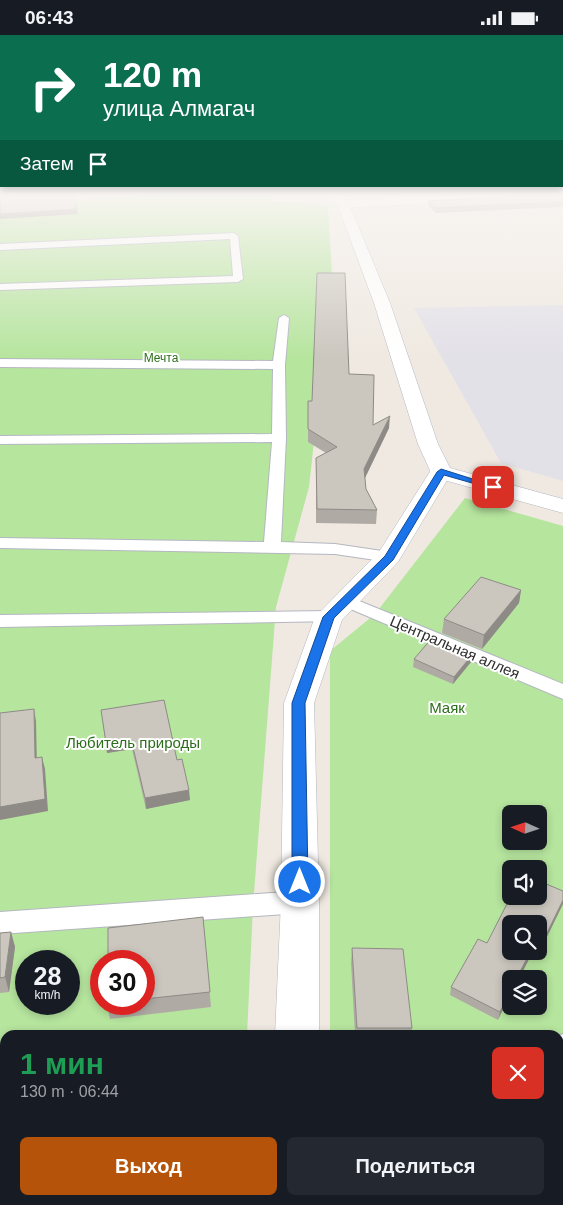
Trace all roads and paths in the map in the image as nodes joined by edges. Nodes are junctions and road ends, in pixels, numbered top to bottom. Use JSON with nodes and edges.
{"nodes":[{"id":1,"x":235,"y":249,"type":"edge"},
{"id":2,"x":358,"y":249,"type":"edge"},
{"id":3,"x":0,"y":287,"type":"edge"},
{"id":4,"x":284,"y":318,"type":"dead end"},
{"id":5,"x":0,"y":363,"type":"edge"},
{"id":6,"x":279,"y":365,"type":"junction"},
{"id":7,"x":279,"y":439,"type":"junction"},
{"id":8,"x":0,"y":440,"type":"edge"},
{"id":9,"x":441,"y":472,"type":"junction"},
{"id":10,"x":563,"y":506,"type":"edge"},
{"id":11,"x":0,"y":543,"type":"edge"},
{"id":12,"x":272,"y":547,"type":"junction"},
{"id":13,"x":389,"y":557,"type":"junction"},
{"id":14,"x":338,"y":609,"type":"junction"},
{"id":15,"x":0,"y":621,"type":"edge"},
{"id":16,"x":563,"y":692,"type":"edge"},
{"id":17,"x":300,"y":902,"type":"junction"},
{"id":18,"x":0,"y":923,"type":"edge"},
{"id":19,"x":297,"y":1030,"type":"edge"}],
"edges":[{"from":1,"to":3,"type":"lane"},
{"from":2,"to":9,"type":"street"},
{"from":4,"to":6,"type":"lane"},
{"from":5,"to":6,"type":"lane"},
{"from":6,"to":7,"type":"lane"},
{"from":7,"to":8,"type":"lane"},
{"from":7,"to":12,"type":"lane"},
{"from":9,"to":10,"type":"street"},
{"from":9,"to":13,"type":"street"},
{"from":11,"to":12,"type":"lane"},
{"from":12,"to":13,"type":"lane"},
{"from":13,"to":14,"type":"street"},
{"from":14,"to":15,"type":"lane"},
{"from":14,"to":16,"type":"lane","name":"Центральная аллея"},
{"from":14,"to":17,"type":"street"},
{"from":17,"to":18,"type":"lane"},
{"from":17,"to":19,"type":"street"}]}
